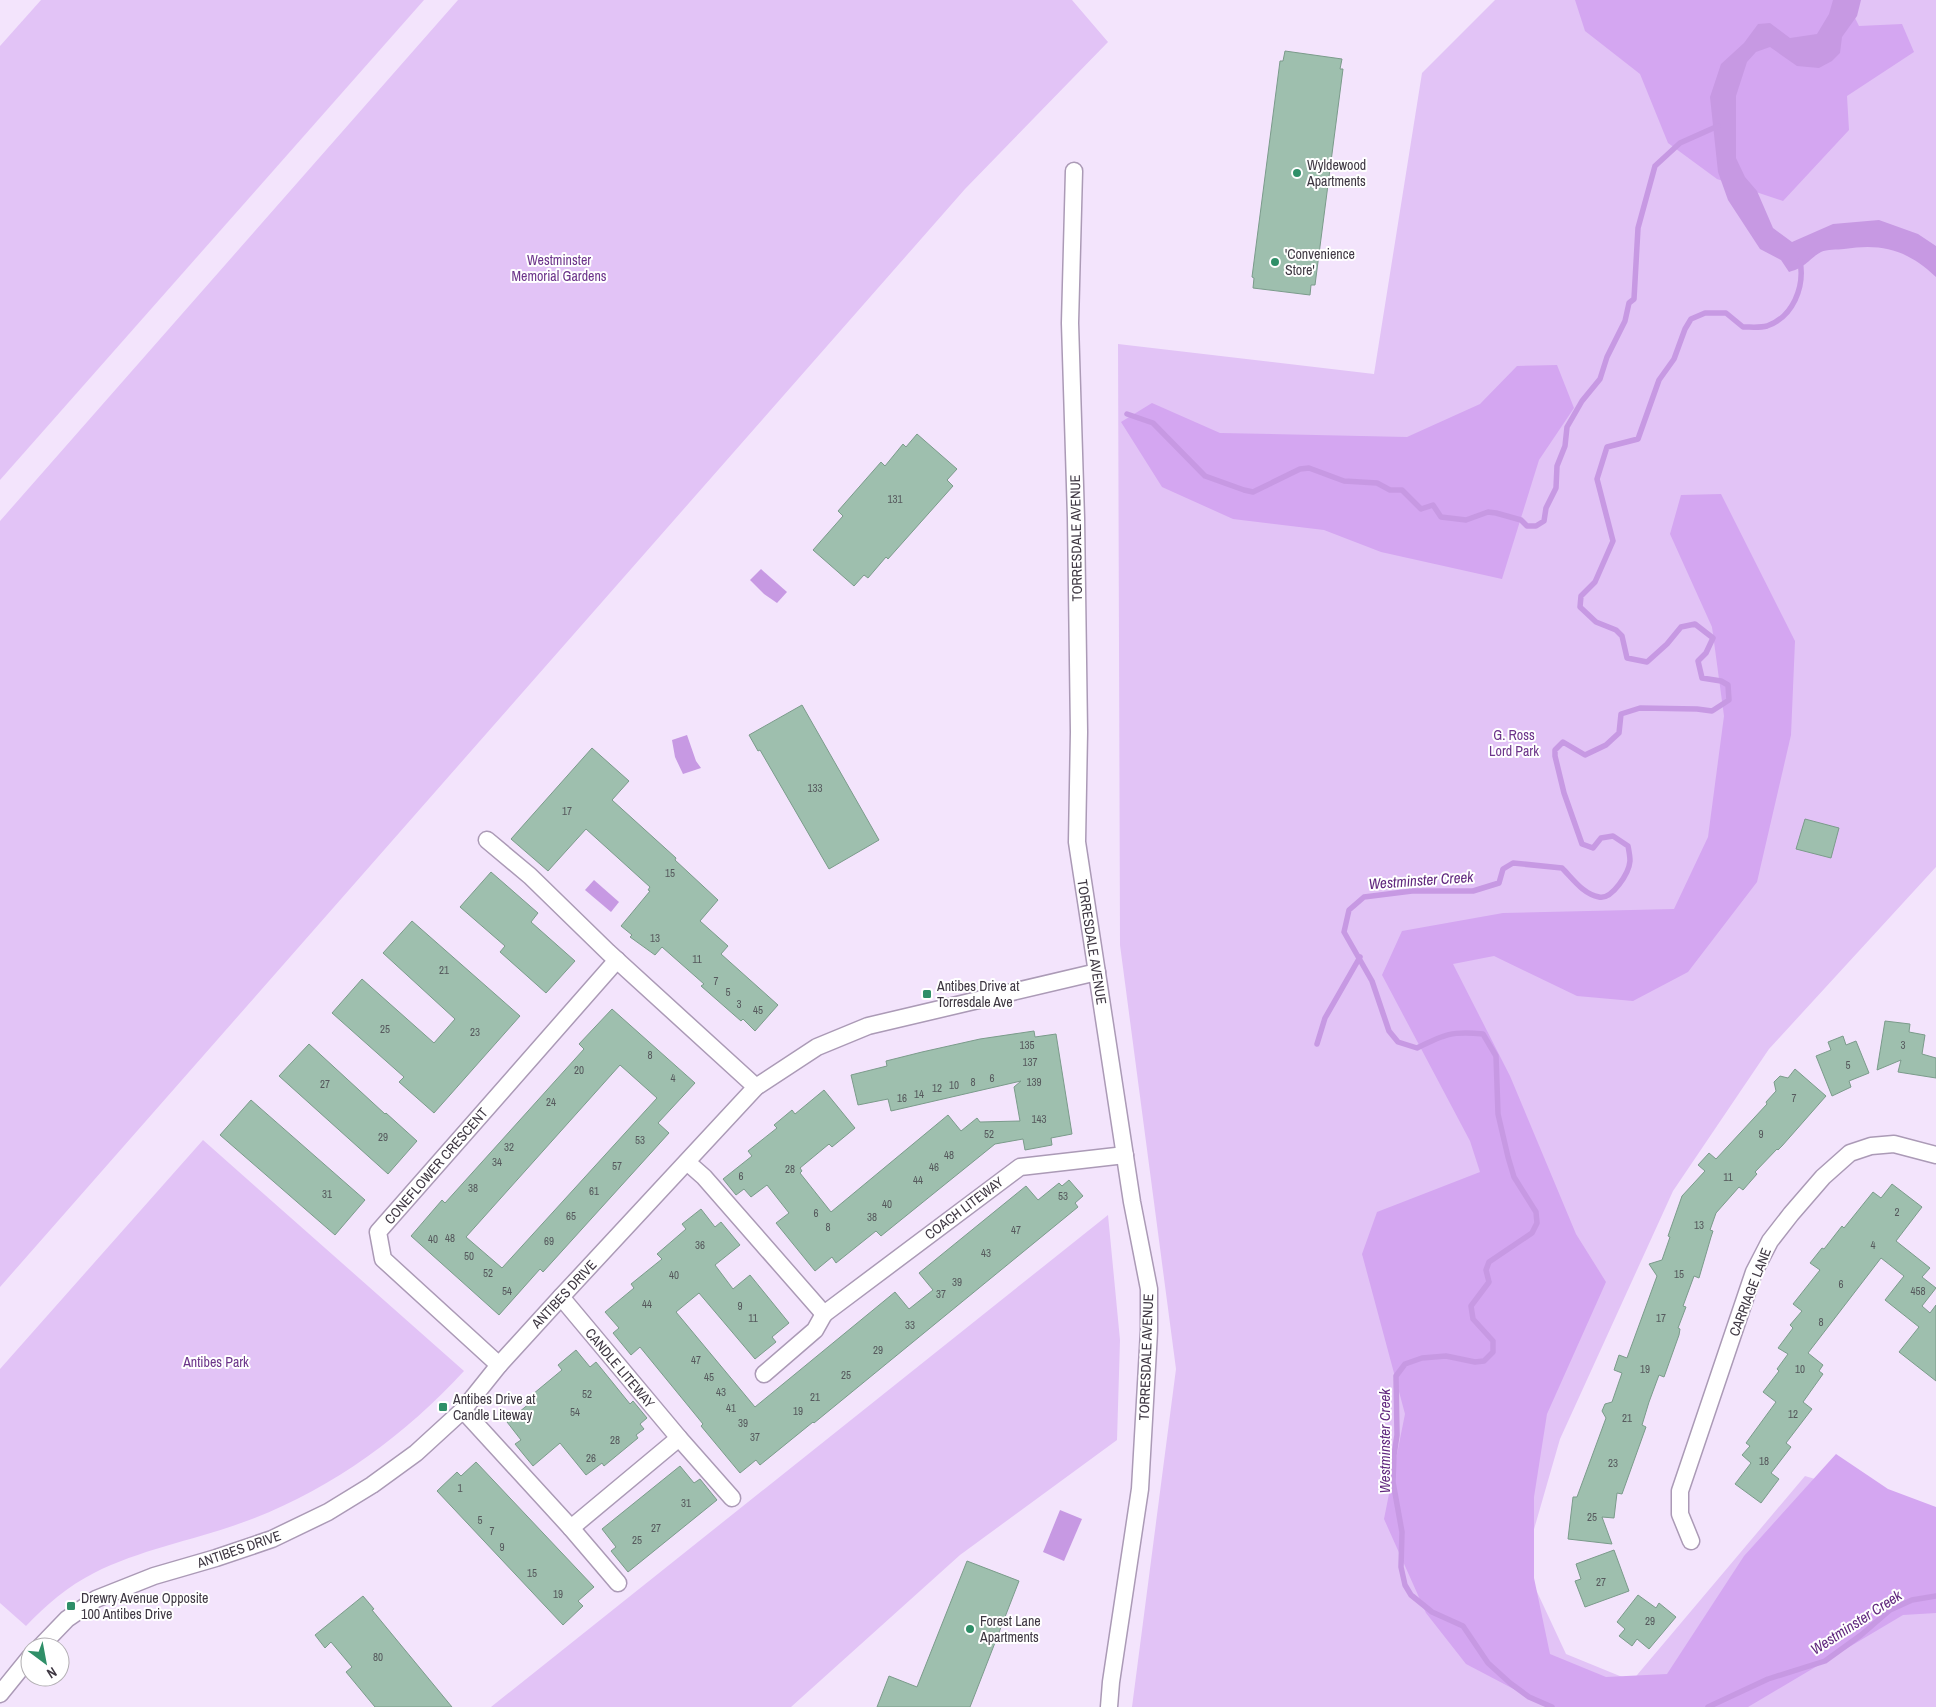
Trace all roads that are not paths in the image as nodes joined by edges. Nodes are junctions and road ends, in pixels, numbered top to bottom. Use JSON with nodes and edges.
{"nodes":[{"id":1,"x":1074,"y":171,"type":"dead end"},
{"id":2,"x":487,"y":840,"type":"dead end"},
{"id":3,"x":617,"y":960,"type":"junction"},
{"id":4,"x":1097,"y":972,"type":"junction"},
{"id":5,"x":756,"y":1087,"type":"junction"},
{"id":6,"x":1936,"y":1155,"type":"edge"},
{"id":7,"x":1125,"y":1156,"type":"junction"},
{"id":8,"x":687,"y":1162,"type":"junction"},
{"id":9,"x":561,"y":1298,"type":"junction"},
{"id":10,"x":824,"y":1314,"type":"junction"},
{"id":11,"x":499,"y":1366,"type":"junction"},
{"id":12,"x":764,"y":1374,"type":"dead end"},
{"id":13,"x":463,"y":1410,"type":"junction"},
{"id":14,"x":679,"y":1438,"type":"junction"},
{"id":15,"x":732,"y":1498,"type":"dead end"},
{"id":16,"x":571,"y":1528,"type":"junction"},
{"id":17,"x":1691,"y":1541,"type":"dead end"},
{"id":18,"x":618,"y":1583,"type":"dead end"},
{"id":19,"x":50,"y":1637,"type":"edge"},
{"id":20,"x":20,"y":1669,"type":"edge"},
{"id":21,"x":0,"y":1694,"type":"edge"},
{"id":22,"x":1109,"y":1707,"type":"edge"}],
"edges":[{"from":1,"to":4,"type":"street","name":"TORRESDALE AVENUE"},
{"from":2,"to":3,"type":"street"},
{"from":3,"to":5,"type":"street"},
{"from":3,"to":11,"type":"street","name":"CONEFLOWER CRESCENT"},
{"from":4,"to":5,"type":"street","name":"ANTIBES DRIVE"},
{"from":4,"to":7,"type":"street","name":"TORRESDALE AVENUE"},
{"from":5,"to":8,"type":"street","name":"ANTIBES DRIVE"},
{"from":6,"to":17,"type":"street","name":"CARRIAGE LANE"},
{"from":7,"to":10,"type":"street","name":"COACH LITEWAY"},
{"from":7,"to":22,"type":"street","name":"TORRESDALE AVENUE"},
{"from":8,"to":9,"type":"street","name":"ANTIBES DRIVE"},
{"from":8,"to":10,"type":"street"},
{"from":9,"to":11,"type":"street","name":"ANTIBES DRIVE"},
{"from":9,"to":14,"type":"street","name":"CANDLE LITEWAY"},
{"from":10,"to":12,"type":"street","name":"COACH LITEWAY"},
{"from":11,"to":13,"type":"street","name":"ANTIBES DRIVE"},
{"from":13,"to":16,"type":"street"},
{"from":13,"to":19,"type":"street","name":"ANTIBES DRIVE"},
{"from":14,"to":15,"type":"street","name":"CANDLE LITEWAY"},
{"from":14,"to":16,"type":"street"},
{"from":16,"to":18,"type":"street"},
{"from":20,"to":21,"type":"street"}]}
